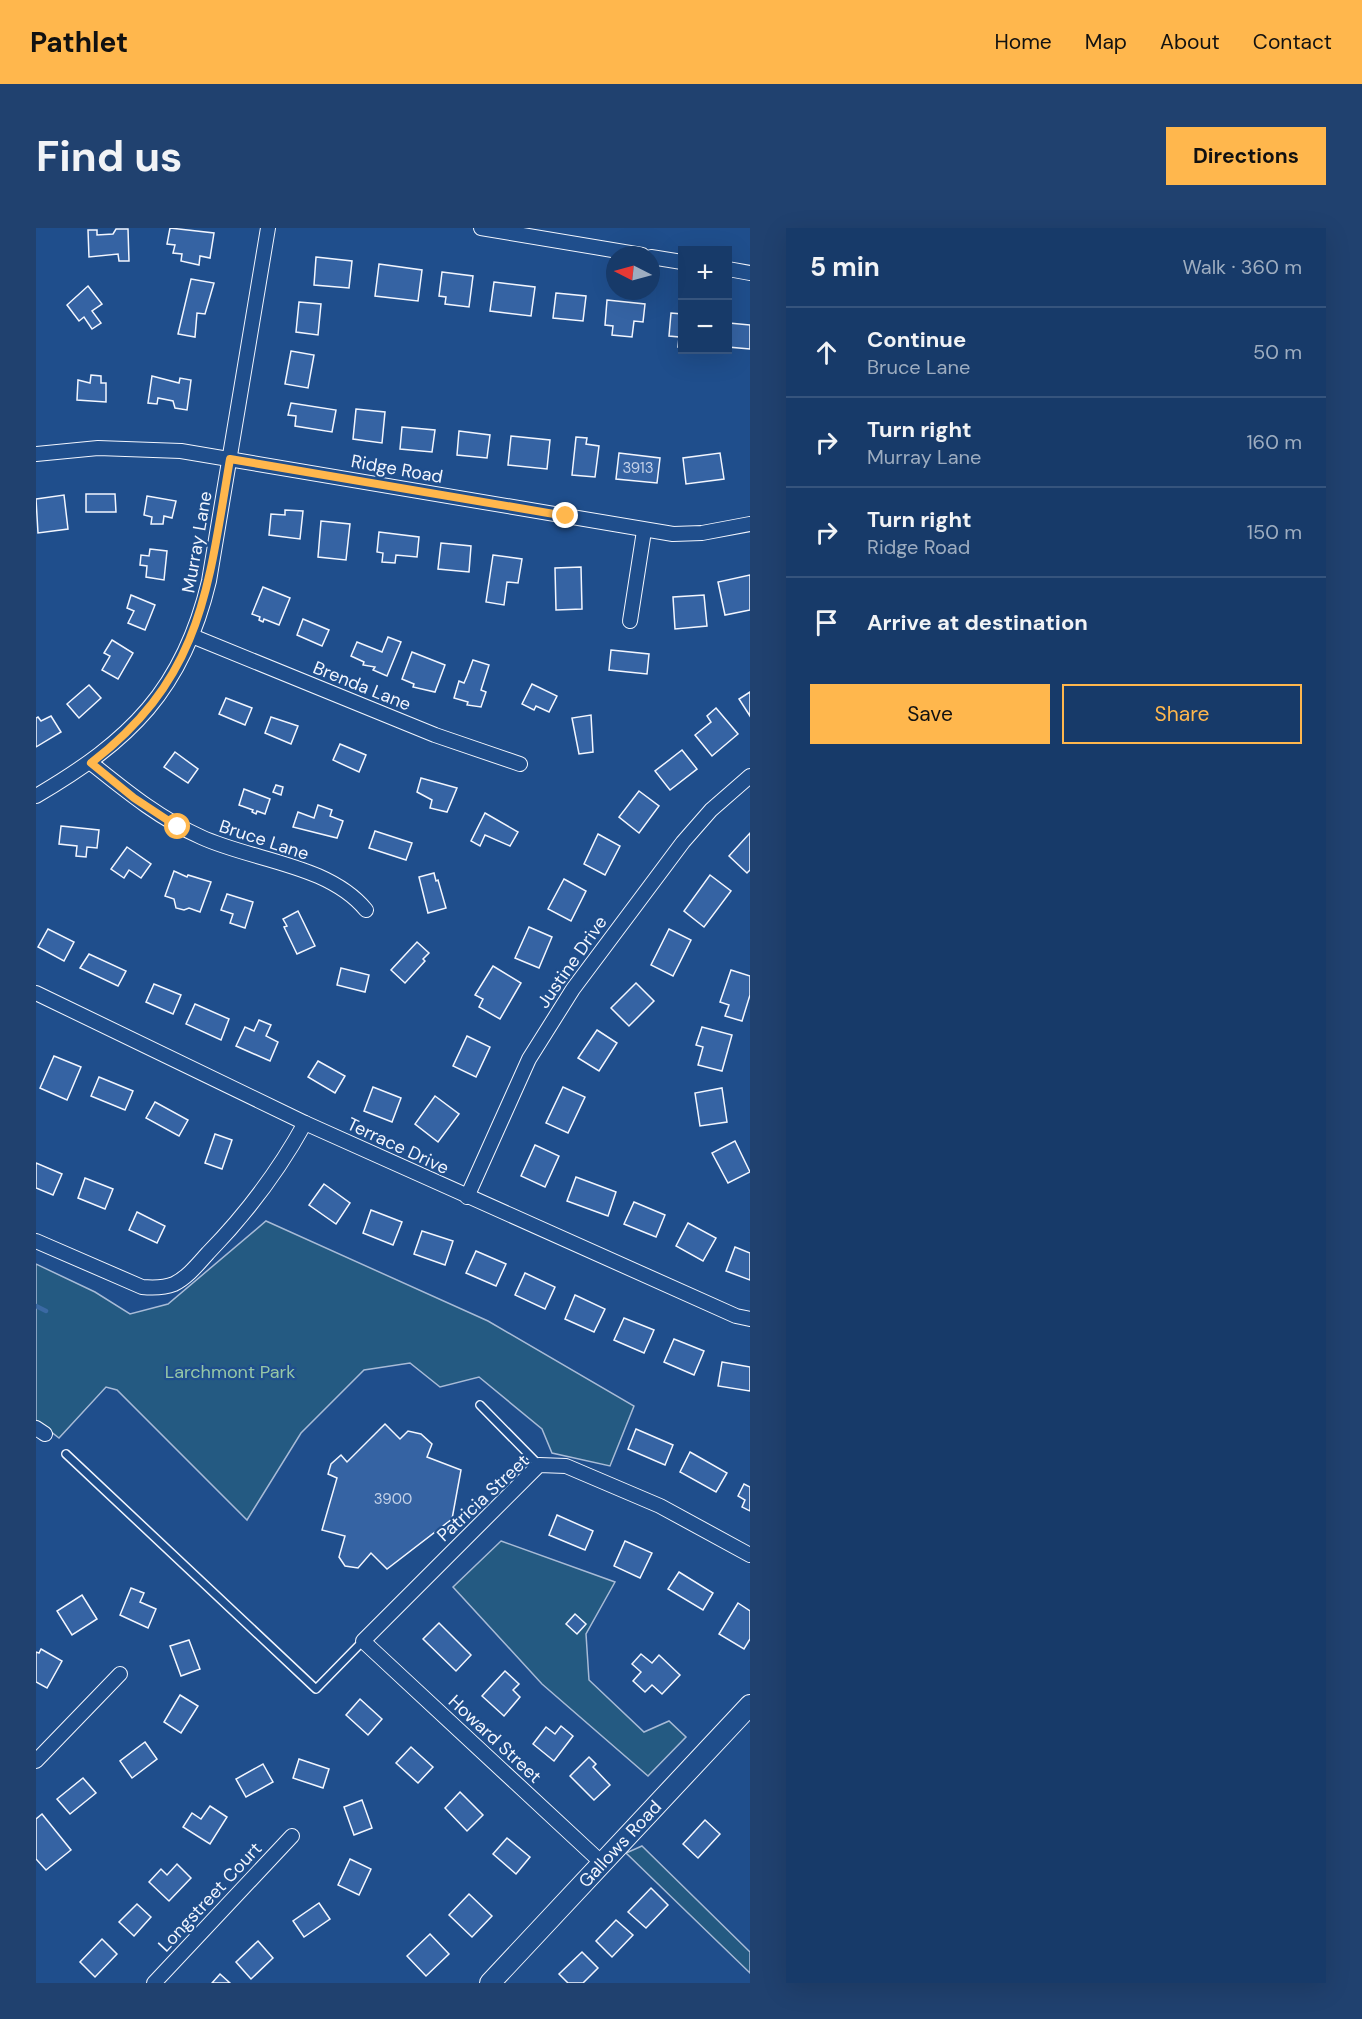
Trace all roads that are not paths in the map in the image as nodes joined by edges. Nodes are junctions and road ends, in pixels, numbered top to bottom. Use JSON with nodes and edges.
{"nodes":[{"id":1,"x":268,"y":228,"type":"edge"},
{"id":2,"x":481,"y":228,"type":"edge"},
{"id":3,"x":606,"y":249,"type":"edge"},
{"id":4,"x":660,"y":258,"type":"edge"},
{"id":5,"x":678,"y":261,"type":"edge"},
{"id":6,"x":732,"y":270,"type":"edge"},
{"id":7,"x":750,"y":273,"type":"edge"},
{"id":8,"x":36,"y":454,"type":"edge"},
{"id":9,"x":230,"y":459,"type":"junction"},
{"id":10,"x":750,"y":524,"type":"edge"},
{"id":11,"x":644,"y":531,"type":"junction"},
{"id":12,"x":630,"y":621,"type":"dead end"},
{"id":13,"x":192,"y":636,"type":"junction"},
{"id":14,"x":91,"y":763,"type":"junction"},
{"id":15,"x":520,"y":764,"type":"dead end"},
{"id":16,"x":750,"y":776,"type":"edge"},
{"id":17,"x":36,"y":796,"type":"edge"},
{"id":18,"x":366,"y":910,"type":"dead end"},
{"id":19,"x":36,"y":993,"type":"edge"},
{"id":20,"x":304,"y":1123,"type":"junction"},
{"id":21,"x":467,"y":1197,"type":"junction"},
{"id":22,"x":36,"y":1241,"type":"edge"},
{"id":23,"x":750,"y":1319,"type":"edge"},
{"id":24,"x":480,"y":1405,"type":"dead end"},
{"id":25,"x":66,"y":1454,"type":"dead end"},
{"id":26,"x":539,"y":1464,"type":"junction"},
{"id":27,"x":750,"y":1555,"type":"edge"},
{"id":28,"x":363,"y":1641,"type":"junction"},
{"id":29,"x":120,"y":1674,"type":"dead end"},
{"id":30,"x":750,"y":1705,"type":"edge"},
{"id":31,"x":36,"y":1761,"type":"edge"},
{"id":32,"x":292,"y":1836,"type":"dead end"},
{"id":33,"x":602,"y":1863,"type":"junction"},
{"id":34,"x":154,"y":1983,"type":"edge"},
{"id":35,"x":490,"y":1983,"type":"edge"}],
"edges":[{"from":1,"to":9,"type":"street","name":"Murray Lane"},
{"from":2,"to":3,"type":"street"},
{"from":4,"to":5,"type":"street"},
{"from":6,"to":7,"type":"street"},
{"from":8,"to":9,"type":"street","name":"Ridge Road"},
{"from":9,"to":11,"type":"street","name":"Ridge Road"},
{"from":9,"to":13,"type":"street","name":"Murray Lane"},
{"from":10,"to":11,"type":"street","name":"Ridge Road"},
{"from":11,"to":12,"type":"street"},
{"from":13,"to":14,"type":"street","name":"Murray Lane"},
{"from":13,"to":15,"type":"street","name":"Brenda Lane"},
{"from":14,"to":17,"type":"street","name":"Murray Lane"},
{"from":14,"to":18,"type":"street","name":"Bruce Lane"},
{"from":16,"to":21,"type":"street","name":"Justine Drive"},
{"from":19,"to":20,"type":"street","name":"Terrace Drive"},
{"from":20,"to":21,"type":"street","name":"Terrace Drive"},
{"from":20,"to":22,"type":"street"},
{"from":21,"to":23,"type":"street","name":"Terrace Drive"},
{"from":24,"to":26,"type":"lane"},
{"from":25,"to":28,"type":"lane"},
{"from":26,"to":27,"type":"street","name":"Patricia Street"},
{"from":26,"to":28,"type":"street","name":"Patricia Street"},
{"from":28,"to":33,"type":"street","name":"Howard Street"},
{"from":29,"to":31,"type":"street"},
{"from":30,"to":33,"type":"main road","name":"Gallows Road"},
{"from":32,"to":34,"type":"street","name":"Longstreet Court"},
{"from":33,"to":35,"type":"main road","name":"Gallows Road"}]}
